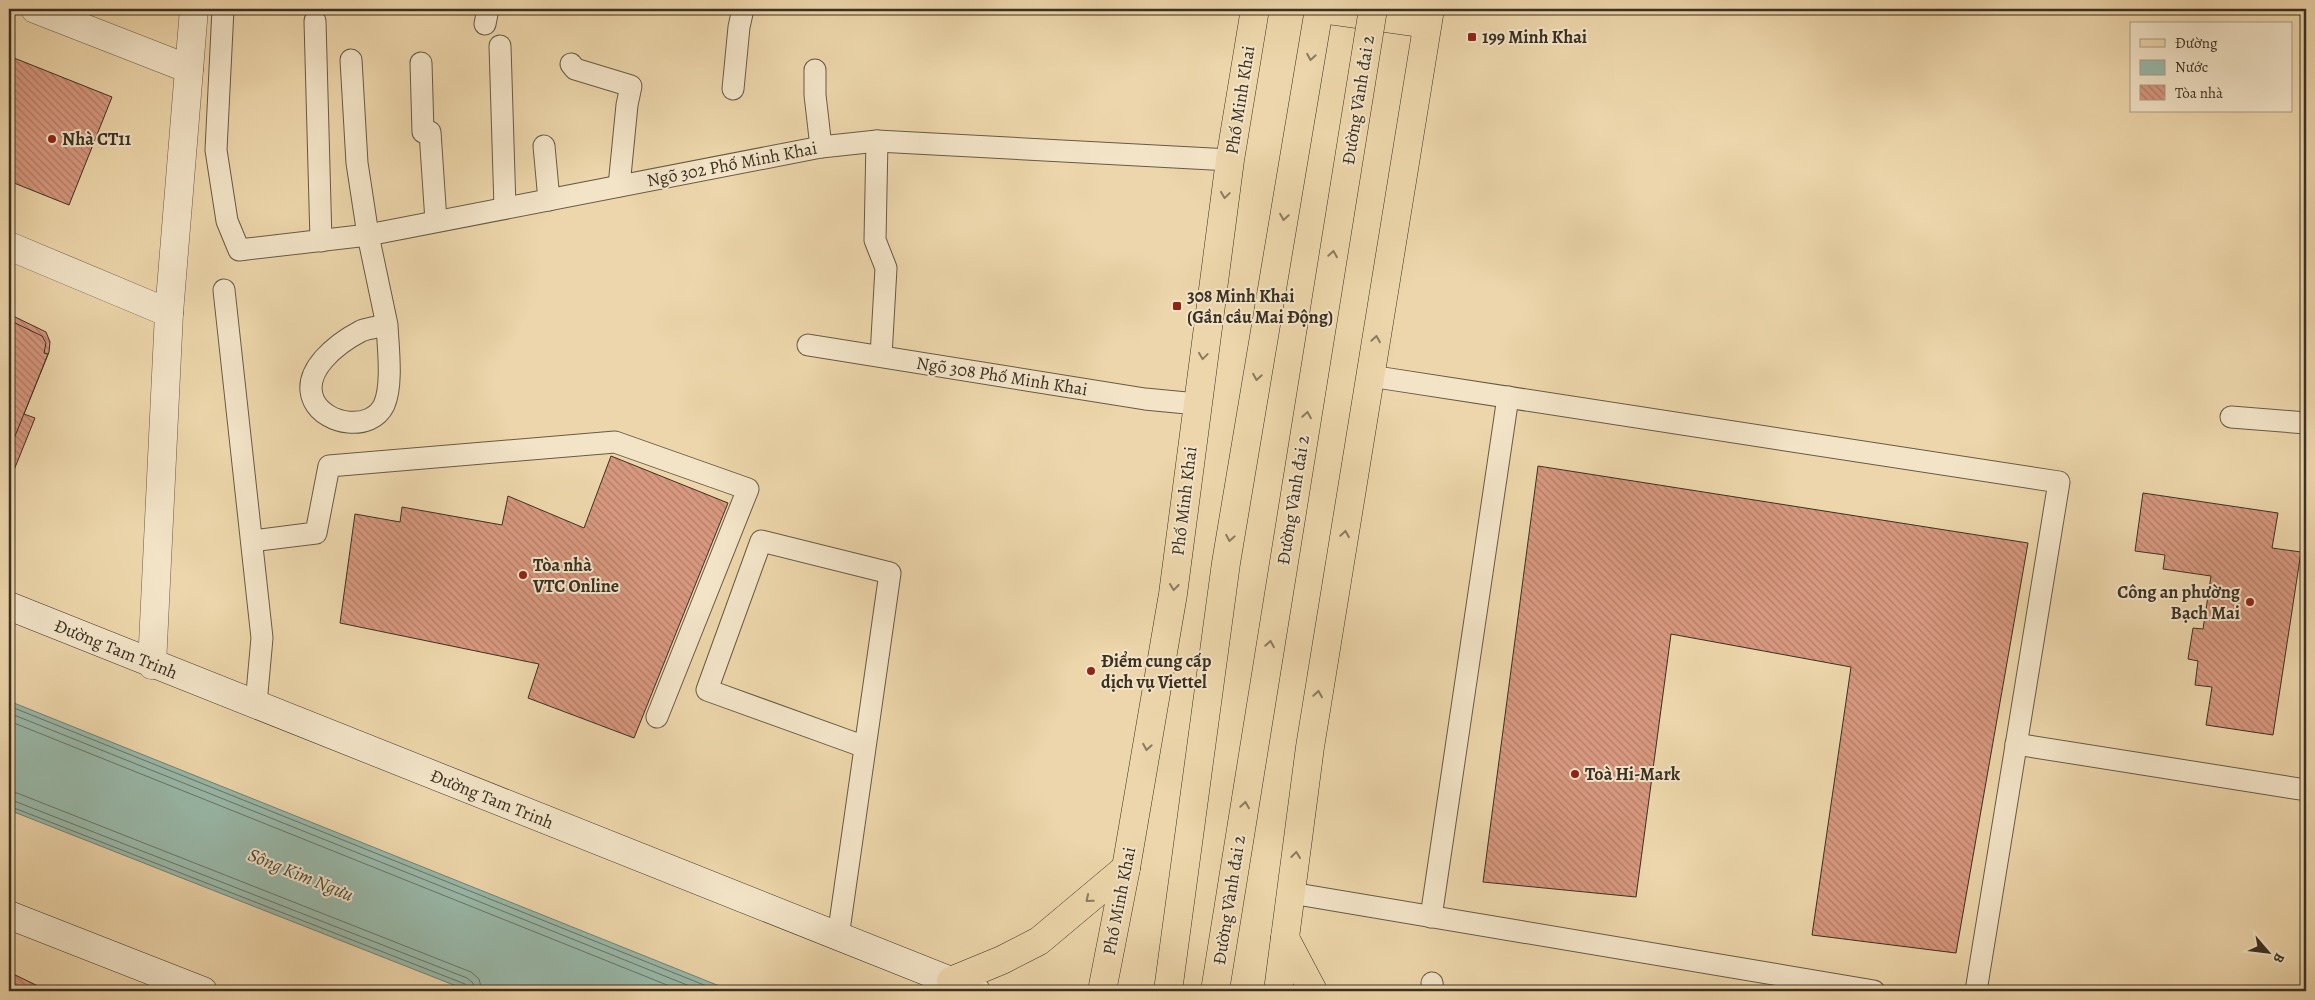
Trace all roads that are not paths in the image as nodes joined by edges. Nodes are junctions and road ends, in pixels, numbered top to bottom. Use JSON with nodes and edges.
{"nodes":[{"id":1,"x":35,"y":9,"type":"edge"},
{"id":2,"x":194,"y":9,"type":"edge"},
{"id":3,"x":224,"y":9,"type":"edge"},
{"id":4,"x":743,"y":9,"type":"edge"},
{"id":5,"x":1255,"y":9,"type":"edge"},
{"id":6,"x":1320,"y":9,"type":"edge"},
{"id":7,"x":1374,"y":9,"type":"edge"},
{"id":8,"x":1428,"y":16,"type":"edge"},
{"id":9,"x":314,"y":21,"type":"dead end"},
{"id":10,"x":500,"y":46,"type":"dead end"},
{"id":11,"x":351,"y":60,"type":"dead end"},
{"id":12,"x":421,"y":63,"type":"dead end"},
{"id":13,"x":570,"y":64,"type":"dead end"},
{"id":14,"x":189,"y":69,"type":"junction"},
{"id":15,"x":815,"y":70,"type":"dead end"},
{"id":16,"x":733,"y":88,"type":"dead end"},
{"id":17,"x":877,"y":141,"type":"junction"},
{"id":18,"x":544,"y":146,"type":"dead end"},
{"id":19,"x":821,"y":147,"type":"junction"},
{"id":20,"x":1230,"y":160,"type":"junction"},
{"id":21,"x":619,"y":186,"type":"junction"},
{"id":22,"x":549,"y":200,"type":"junction"},
{"id":23,"x":505,"y":208,"type":"junction"},
{"id":24,"x":436,"y":221,"type":"junction"},
{"id":25,"x":368,"y":235,"type":"junction"},
{"id":26,"x":321,"y":241,"type":"junction"},
{"id":27,"x":9,"y":246,"type":"edge"},
{"id":28,"x":224,"y":290,"type":"dead end"},
{"id":29,"x":169,"y":313,"type":"junction"},
{"id":30,"x":387,"y":325,"type":"junction"},
{"id":31,"x":808,"y":345,"type":"dead end"},
{"id":32,"x":881,"y":356,"type":"junction"},
{"id":33,"x":1370,"y":376,"type":"junction"},
{"id":34,"x":1508,"y":397,"type":"junction"},
{"id":35,"x":1197,"y":404,"type":"junction"},
{"id":36,"x":2231,"y":417,"type":"dead end"},
{"id":37,"x":2306,"y":423,"type":"edge"},
{"id":38,"x":252,"y":541,"type":"junction"},
{"id":39,"x":9,"y":606,"type":"edge"},
{"id":40,"x":152,"y":665,"type":"junction"},
{"id":41,"x":256,"y":704,"type":"junction"},
{"id":42,"x":658,"y":717,"type":"dead end"},
{"id":43,"x":2016,"y":744,"type":"junction"},
{"id":44,"x":866,"y":747,"type":"junction"},
{"id":45,"x":2306,"y":790,"type":"edge"},
{"id":46,"x":1126,"y":868,"type":"junction"},
{"id":47,"x":1291,"y":893,"type":"junction"},
{"id":48,"x":9,"y":915,"type":"edge"},
{"id":49,"x":1431,"y":916,"type":"junction"},
{"id":50,"x":838,"y":937,"type":"junction"},
{"id":51,"x":1285,"y":938,"type":"junction"},
{"id":52,"x":951,"y":981,"type":"junction"},
{"id":53,"x":203,"y":991,"type":"edge"},
{"id":54,"x":976,"y":991,"type":"edge"},
{"id":55,"x":1102,"y":991,"type":"edge"},
{"id":56,"x":1168,"y":991,"type":"edge"},
{"id":57,"x":1215,"y":991,"type":"edge"},
{"id":58,"x":1278,"y":991,"type":"edge"},
{"id":59,"x":1313,"y":991,"type":"edge"},
{"id":60,"x":1874,"y":991,"type":"edge"},
{"id":61,"x":1976,"y":991,"type":"edge"}],
"edges":[{"from":1,"to":14,"type":"main road"},
{"from":2,"to":14,"type":"main road"},
{"from":3,"to":26,"type":"lane","name":"Ngõ 302 Phố Minh Khai"},
{"from":4,"to":16,"type":"lane"},
{"from":5,"to":20,"type":"main road","name":"Phố Minh Khai"},
{"from":6,"to":8,"type":"main road"},
{"from":6,"to":56,"type":"main road","one_way":true},
{"from":57,"to":7,"type":"main road","name":"Đường Vành đai 2","one_way":true,"bridge":true},
{"from":33,"to":8,"type":"main road","one_way":true},
{"from":9,"to":26,"type":"lane"},
{"from":10,"to":23,"type":"lane"},
{"from":11,"to":25,"type":"lane"},
{"from":12,"to":24,"type":"lane"},
{"from":13,"to":21,"type":"lane"},
{"from":14,"to":29,"type":"main road"},
{"from":15,"to":19,"type":"lane"},
{"from":17,"to":19,"type":"lane","name":"Ngõ 302 Phố Minh Khai"},
{"from":17,"to":20,"type":"lane","name":"Ngõ 302 Phố Minh Khai"},
{"from":17,"to":32,"type":"lane"},
{"from":18,"to":22,"type":"lane"},
{"from":19,"to":21,"type":"lane","name":"Ngõ 302 Phố Minh Khai"},
{"from":20,"to":35,"type":"main road","name":"Phố Minh Khai","one_way":true},
{"from":21,"to":22,"type":"lane","name":"Ngõ 302 Phố Minh Khai"},
{"from":22,"to":23,"type":"lane","name":"Ngõ 302 Phố Minh Khai"},
{"from":23,"to":24,"type":"lane","name":"Ngõ 302 Phố Minh Khai"},
{"from":24,"to":25,"type":"lane","name":"Ngõ 302 Phố Minh Khai"},
{"from":25,"to":26,"type":"lane","name":"Ngõ 302 Phố Minh Khai"},
{"from":25,"to":30,"type":"lane"},
{"from":27,"to":29,"type":"main road"},
{"from":28,"to":38,"type":"lane"},
{"from":29,"to":40,"type":"main road"},
{"from":30,"to":30,"type":"lane"},
{"from":31,"to":32,"type":"lane","name":"Ngõ 308 Phố Minh Khai"},
{"from":32,"to":35,"type":"lane","name":"Ngõ 308 Phố Minh Khai"},
{"from":33,"to":34,"type":"lane"},
{"from":47,"to":33,"type":"main road","one_way":true},
{"from":34,"to":43,"type":"lane"},
{"from":34,"to":49,"type":"lane"},
{"from":35,"to":46,"type":"main road","name":"Phố Minh Khai","one_way":true},
{"from":36,"to":37,"type":"lane"},
{"from":38,"to":41,"type":"lane"},
{"from":38,"to":42,"type":"lane"},
{"from":39,"to":40,"type":"main road","name":"Đường Tam Trinh"},
{"from":40,"to":41,"type":"main road","name":"Đường Tam Trinh"},
{"from":41,"to":50,"type":"main road","name":"Đường Tam Trinh"},
{"from":43,"to":45,"type":"lane"},
{"from":43,"to":61,"type":"lane"},
{"from":44,"to":44,"type":"lane"},
{"from":44,"to":50,"type":"lane"},
{"from":46,"to":52,"type":"main road","one_way":true},
{"from":46,"to":55,"type":"main road","name":"Phố Minh Khai"},
{"from":47,"to":49,"type":"lane"},
{"from":47,"to":51,"type":"main road"},
{"from":48,"to":53,"type":"main road"},
{"from":49,"to":60,"type":"lane"},
{"from":50,"to":52,"type":"main road","name":"Đường Tam Trinh"},
{"from":51,"to":58,"type":"main road"},
{"from":51,"to":59,"type":"main road"},
{"from":52,"to":54,"type":"main road","name":"Đường Tam Trinh"}]}
